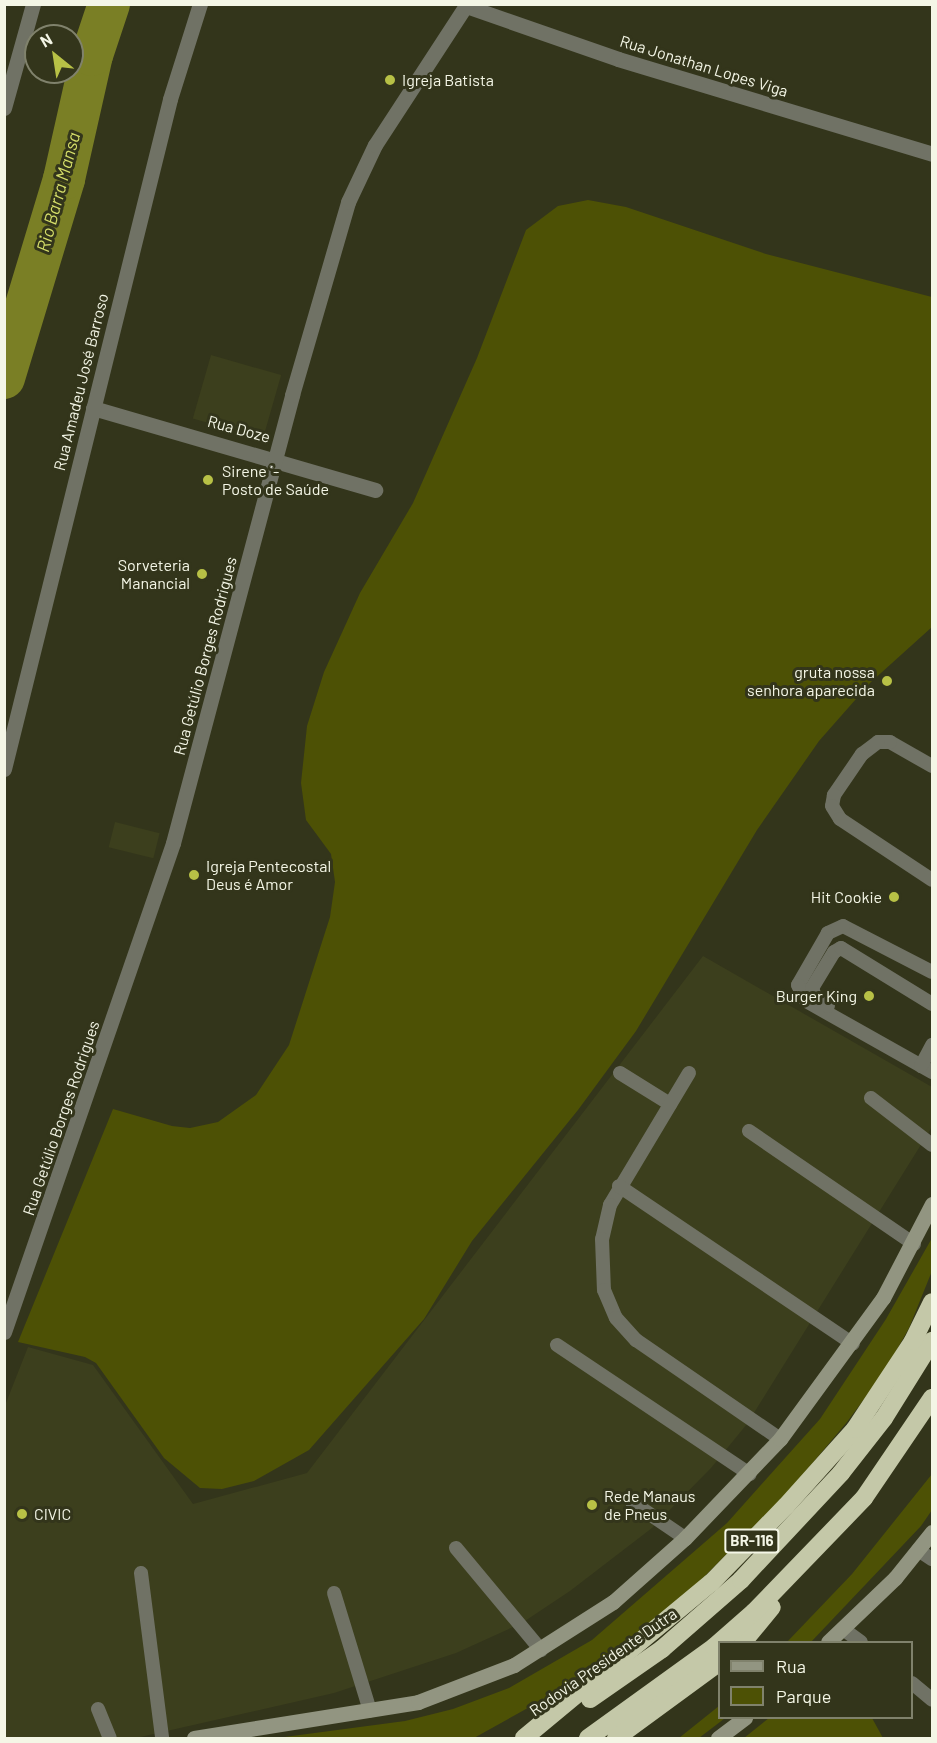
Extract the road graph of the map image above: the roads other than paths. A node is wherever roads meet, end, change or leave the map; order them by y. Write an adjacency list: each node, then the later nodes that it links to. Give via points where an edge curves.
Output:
1 (33, 4): 4 (street)
2 (200, 4): 6 (street, Rua Amadeu José Barroso, via 170,99)
3 (467, 5): 5 (street, Rua Jonathan Lopes Viga, via 618,58); 7 (street, Rua Getúlio Borges Rodrigues, via 375,145 348,202)
4 (4, 108)
5 (933, 154)
6 (93, 408): 7 (street, Rua Doze); 10 (street, Rua Amadeu José Barroso)
7 (276, 458): 8 (street, Rua Doze); 27 (street, Rua Getúlio Borges Rodrigues, via 174,843)
8 (375, 490)
9 (933, 766): 11 (lane, via 890,742 878,742 862,754 834,795 832,806 840,819)
10 (4, 769)
11 (933, 880)
12 (933, 972): 14 (lane, via 850,927 828,933 799,977 800,994)
13 (933, 1004): 14 (lane, via 847,949 838,950 812,992)
14 (874, 1041): 16 (lane)
15 (933, 1045): 16 (lane)
16 (927, 1069)
17 (620, 1073): 20 (lane)
18 (689, 1073): 20 (lane)
19 (870, 1098): 22 (lane)
20 (670, 1104): 23 (lane)
21 (749, 1131): 25 (lane)
22 (933, 1145)
23 (619, 1186): 29 (lane); 32 (lane, via 606,1217 601,1248 604,1290 616,1318 642,1345)
24 (933, 1204): 25 (main road)
25 (914, 1244): 29 (main road)
26 (933, 1302): 59 (highway, BR-116, via 914,1341 855,1429 786,1506 711,1583)
27 (5, 1325)
28 (933, 1341): 59 (highway, Rodovia Presidente Dutra / BR-116, via 884,1418 841,1473 741,1580 662,1649)
29 (853, 1344): 32 (main road)
30 (557, 1345): 33 (lane)
31 (933, 1398): 37 (highway, BR-116, via 864,1498)
32 (780, 1439): 33 (main road)
33 (750, 1474): 36 (main road)
34 (632, 1502): 36 (lane)
35 (933, 1532): 39 (main road)
36 (685, 1538): 49 (main road, via 613,1602)
37 (820, 1545): 44 (highway, BR-116); 45 (highway, BR-116)
38 (456, 1548): 49 (lane)
39 (918, 1550): 40 (lane); 43 (main road)
40 (933, 1559)
41 (141, 1573): 57 (lane)
42 (334, 1593): 54 (lane)
43 (843, 1629): 46 (main road); 47 (lane)
44 (720, 1641)
45 (744, 1641)
46 (829, 1641)
47 (860, 1641)
48 (718, 1643): 60 (highway, BR-116)
49 (541, 1650): 54 (main road, via 461,1688 418,1702)
50 (718, 1663): 61 (highway)
51 (913, 1684): 52 (lane)
52 (933, 1700)
53 (98, 1709): 56 (lane)
54 (370, 1711): 58 (main road)
55 (744, 1719): 62 (main road)
56 (110, 1738)
57 (162, 1738)
58 (195, 1738)
59 (525, 1738)
60 (588, 1738)
61 (616, 1738)
62 (718, 1738)

